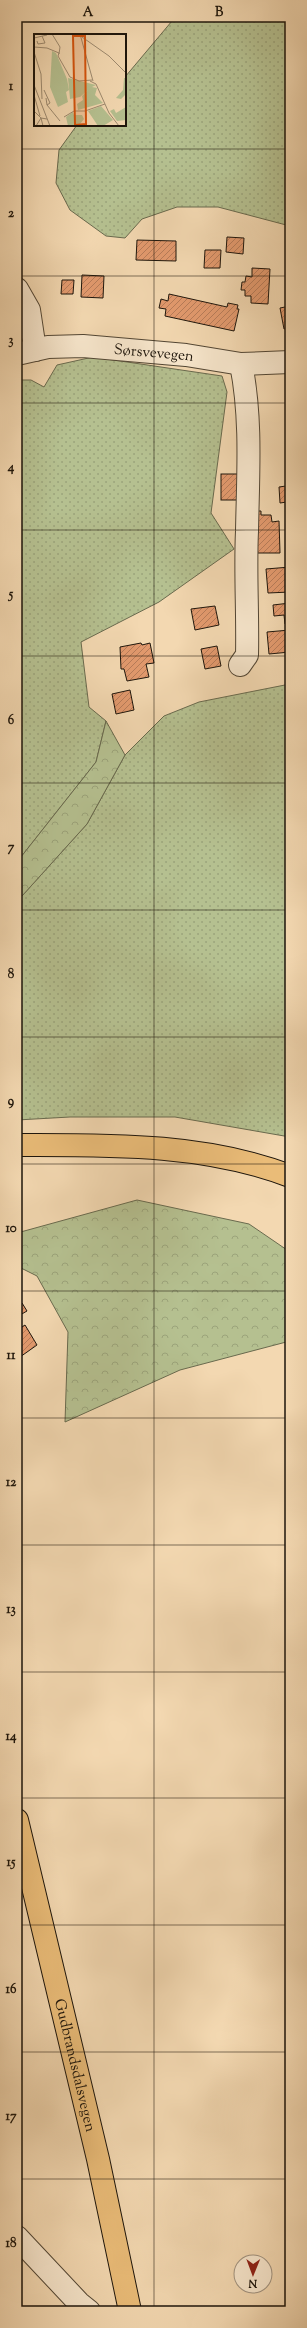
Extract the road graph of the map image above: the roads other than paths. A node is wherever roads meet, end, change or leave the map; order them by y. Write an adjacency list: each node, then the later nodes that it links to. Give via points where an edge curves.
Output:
1 (17, 289): 2 (street, via 29,310)
2 (26, 352): 4 (street, Sørsvevegen, via 48,347 114,347)
3 (290, 362): 4 (street, Sørsvevegen)
4 (241, 364): 5 (street, via 247,402 249,453 246,655)
5 (240, 665)
6 (17, 1145): 7 (main road, via 133,1147 183,1151 250,1163)
7 (290, 1176)
8 (17, 1820): 10 (main road, Gudbrandsdalsvegen, via 98,2159)
9 (17, 2237): 11 (street)
10 (125, 2310)
11 (89, 2311)

